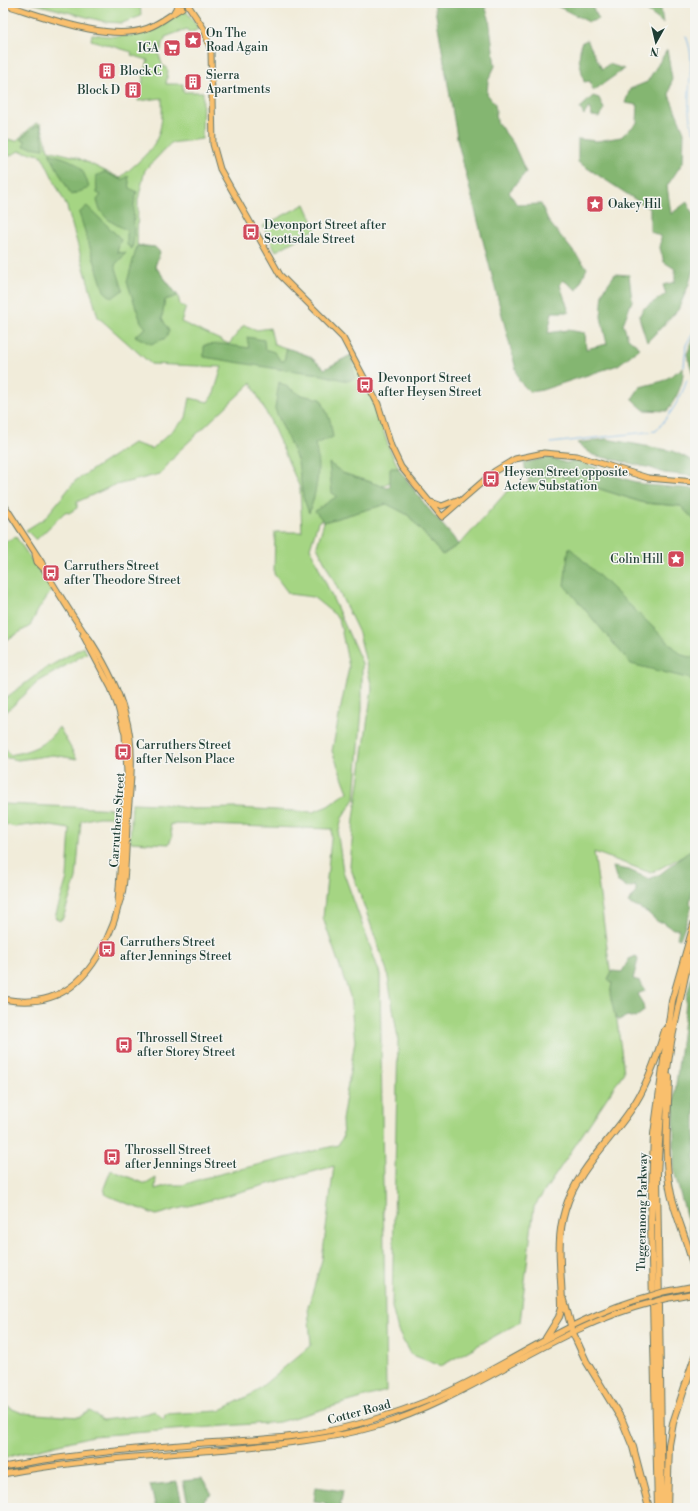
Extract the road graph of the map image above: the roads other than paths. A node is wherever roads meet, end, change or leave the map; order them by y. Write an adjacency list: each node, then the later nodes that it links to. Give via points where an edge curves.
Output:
1 (3, 4): 2 (main road, via 99,31 116,33 148,28 164,20)
2 (183, 5): 4 (main road, via 191,11 204,29 211,51 213,144 220,169 280,275 343,338 378,404 398,461)
3 (695, 482): 5 (main road, via 648,478 577,456 544,453 525,456 507,463)
4 (424, 497): 5 (main road, via 439,506); 5 (main road, via 441,516)
5 (460, 499)
6 (3, 503): 9 (main road, Carruthers Street, via 35,554 37,562 82,630 110,688 125,734 127,773 118,902 113,924 104,945 90,970 61,992 44,999 24,1002)
7 (695, 921): 10 (highway, Tuggeranong Parkway)
8 (695, 936): 11 (highway, Tuggeranong Parkway)
9 (3, 999)
10 (672, 1001): 16 (highway, via 659,1049 643,1089 577,1182 568,1202 559,1237); 24 (highway, Tuggeranong Parkway, via 654,1134 651,1221)
11 (671, 1042): 12 (highway, via 669,1182); 25 (highway, Tuggeranong Parkway, via 661,1111 657,1174)
12 (694, 1266): 13 (highway)
13 (695, 1274)
14 (695, 1286): 17 (main road, Cotter Road, bridge, via 663,1292 608,1309)
15 (695, 1293): 18 (main road, Cotter Road, bridge, via 625,1310)
16 (562, 1294): 17 (highway); 19 (highway, via 561,1312)
17 (571, 1325): 18 (highway); 19 (main road, Cotter Road)
18 (574, 1333): 22 (main road, Cotter Road, via 440,1402 356,1432 309,1441 98,1459); 23 (highway, via 586,1362 622,1420)
19 (546, 1338): 21 (main road, Cotter Road, via 435,1398 355,1425 296,1436 88,1454)
20 (695, 1356): 26 (highway, via 673,1423 669,1445)
21 (3, 1467)
22 (3, 1474)
23 (649, 1508)
24 (658, 1508)
25 (662, 1508)
26 (667, 1508)

